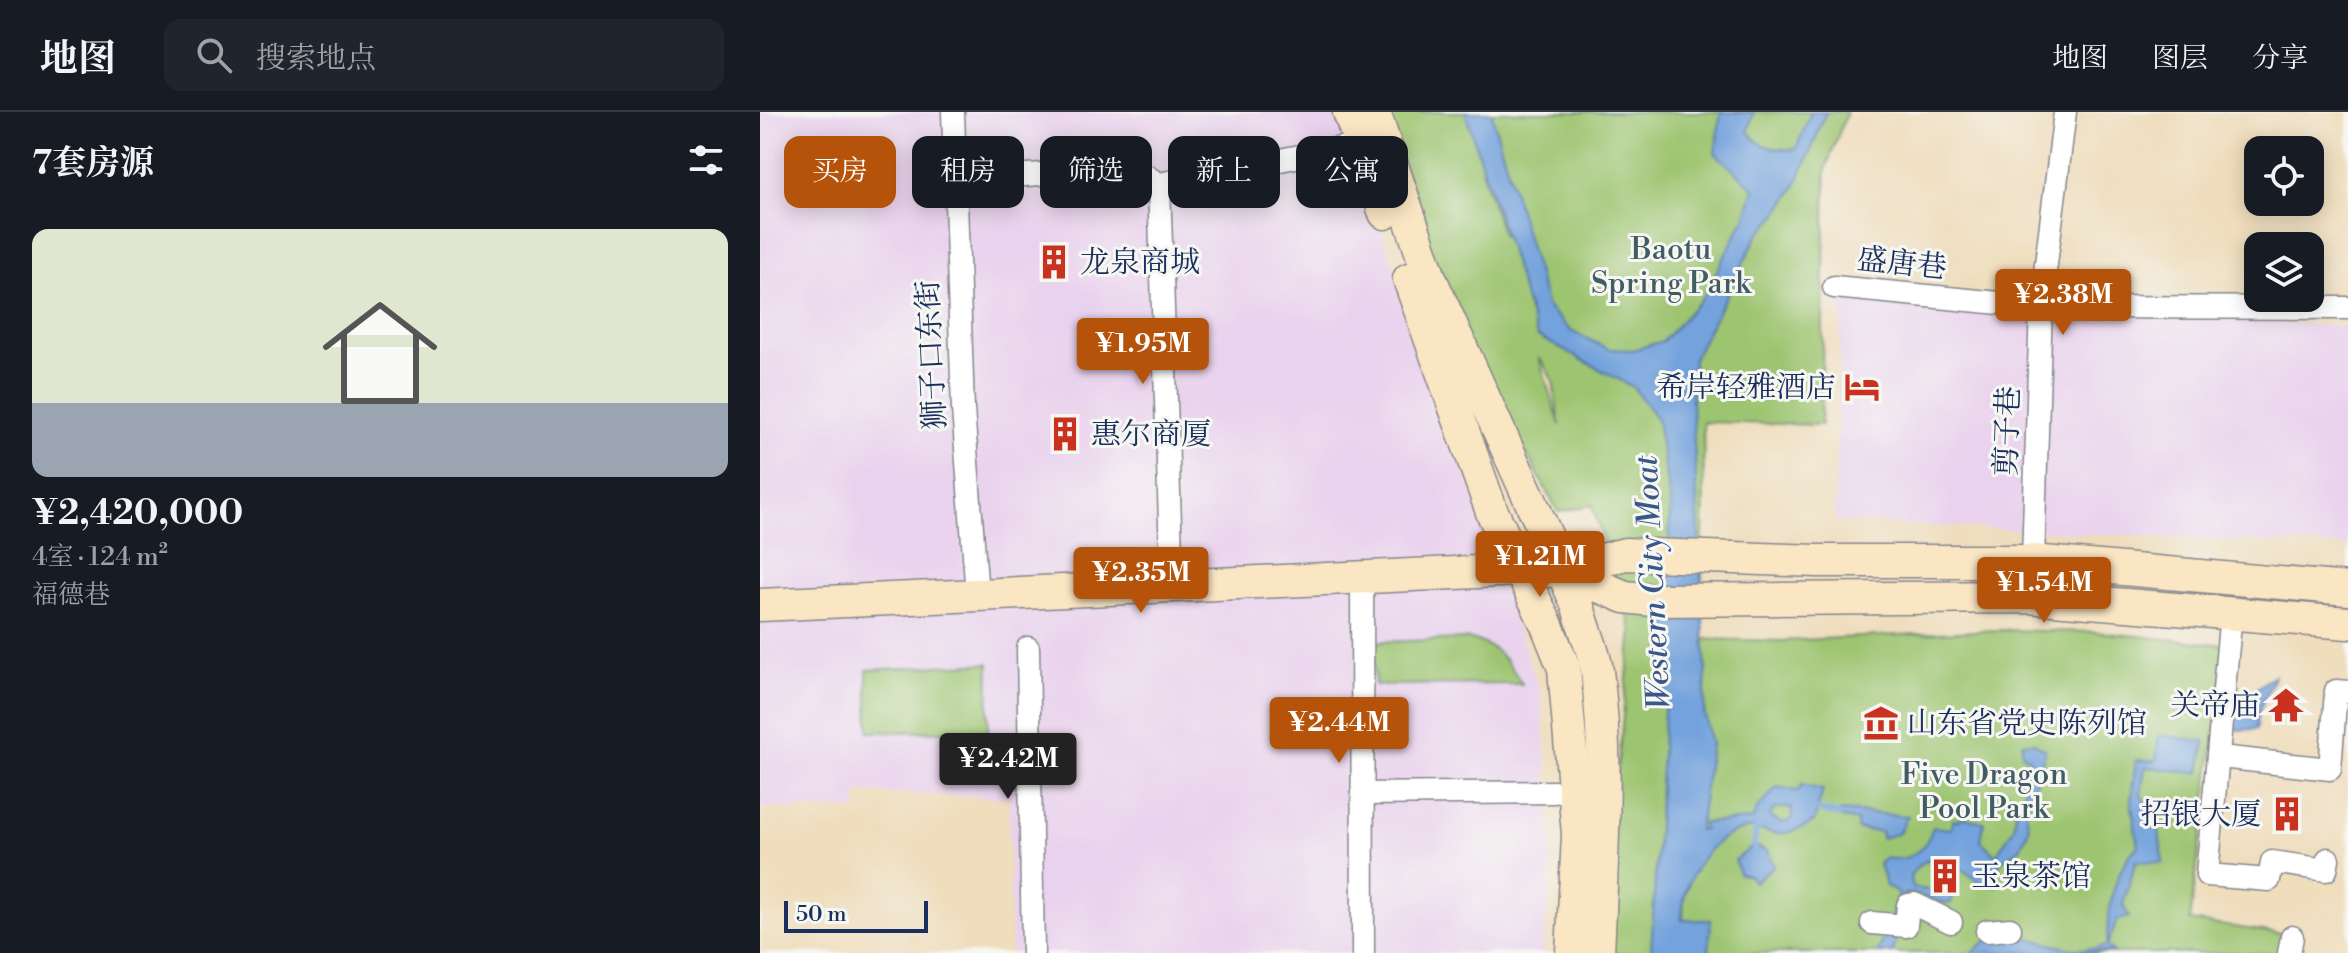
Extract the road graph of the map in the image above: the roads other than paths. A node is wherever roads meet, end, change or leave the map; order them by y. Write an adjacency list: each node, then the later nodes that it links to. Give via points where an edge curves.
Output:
1 (953, 112): 5 (street, 狮子口东街)
2 (1349, 112): 6 (main road)
3 (1374, 112): 17 (main road, via 1430,278)
4 (2065, 112): 13 (street, 剪子巷)
5 (953, 136)
6 (1358, 136)
7 (1296, 157): 9 (street)
8 (1024, 175): 9 (street, via 1135,169)
9 (1159, 184): 19 (street)
10 (954, 208): 21 (street, 狮子口东街)
11 (1384, 208): 16 (main road, via 1492,512)
12 (1834, 287): 13 (street, 盛唐巷)
13 (2041, 307): 14 (street, 盛唐巷); 15 (street, 剪子巷)
14 (2348, 308)
15 (2033, 561): 17 (main road, via 1882,563 1625,554); 20 (main road)
16 (1520, 570): 17 (main road); 18 (main road); 35 (main road, via 1564,668 1578,835)
17 (1562, 571): 23 (main road, via 1625,597 1653,600 2028,597); 36 (main road, via 1597,670 1604,832)
18 (1362, 577): 19 (main road); 29 (street)
19 (1172, 586): 21 (main road)
20 (2348, 589)
21 (977, 595): 22 (main road)
22 (760, 605)
23 (2231, 613): 24 (main road); 27 (street)
24 (2348, 623)
25 (1028, 648): 33 (street)
26 (2348, 692): 27 (street, via 2336,691 2330,769)
27 (2220, 757): 30 (street, via 2207,875 2269,880 2272,862 2326,870)
28 (1554, 792): 29 (street)
29 (1362, 794): 34 (street)
30 (2328, 859)
31 (1951, 922): 32 (street, via 1914,904)
32 (1886, 924)
33 (1033, 953)
34 (1363, 953)
35 (1572, 953)
36 (1598, 953)

